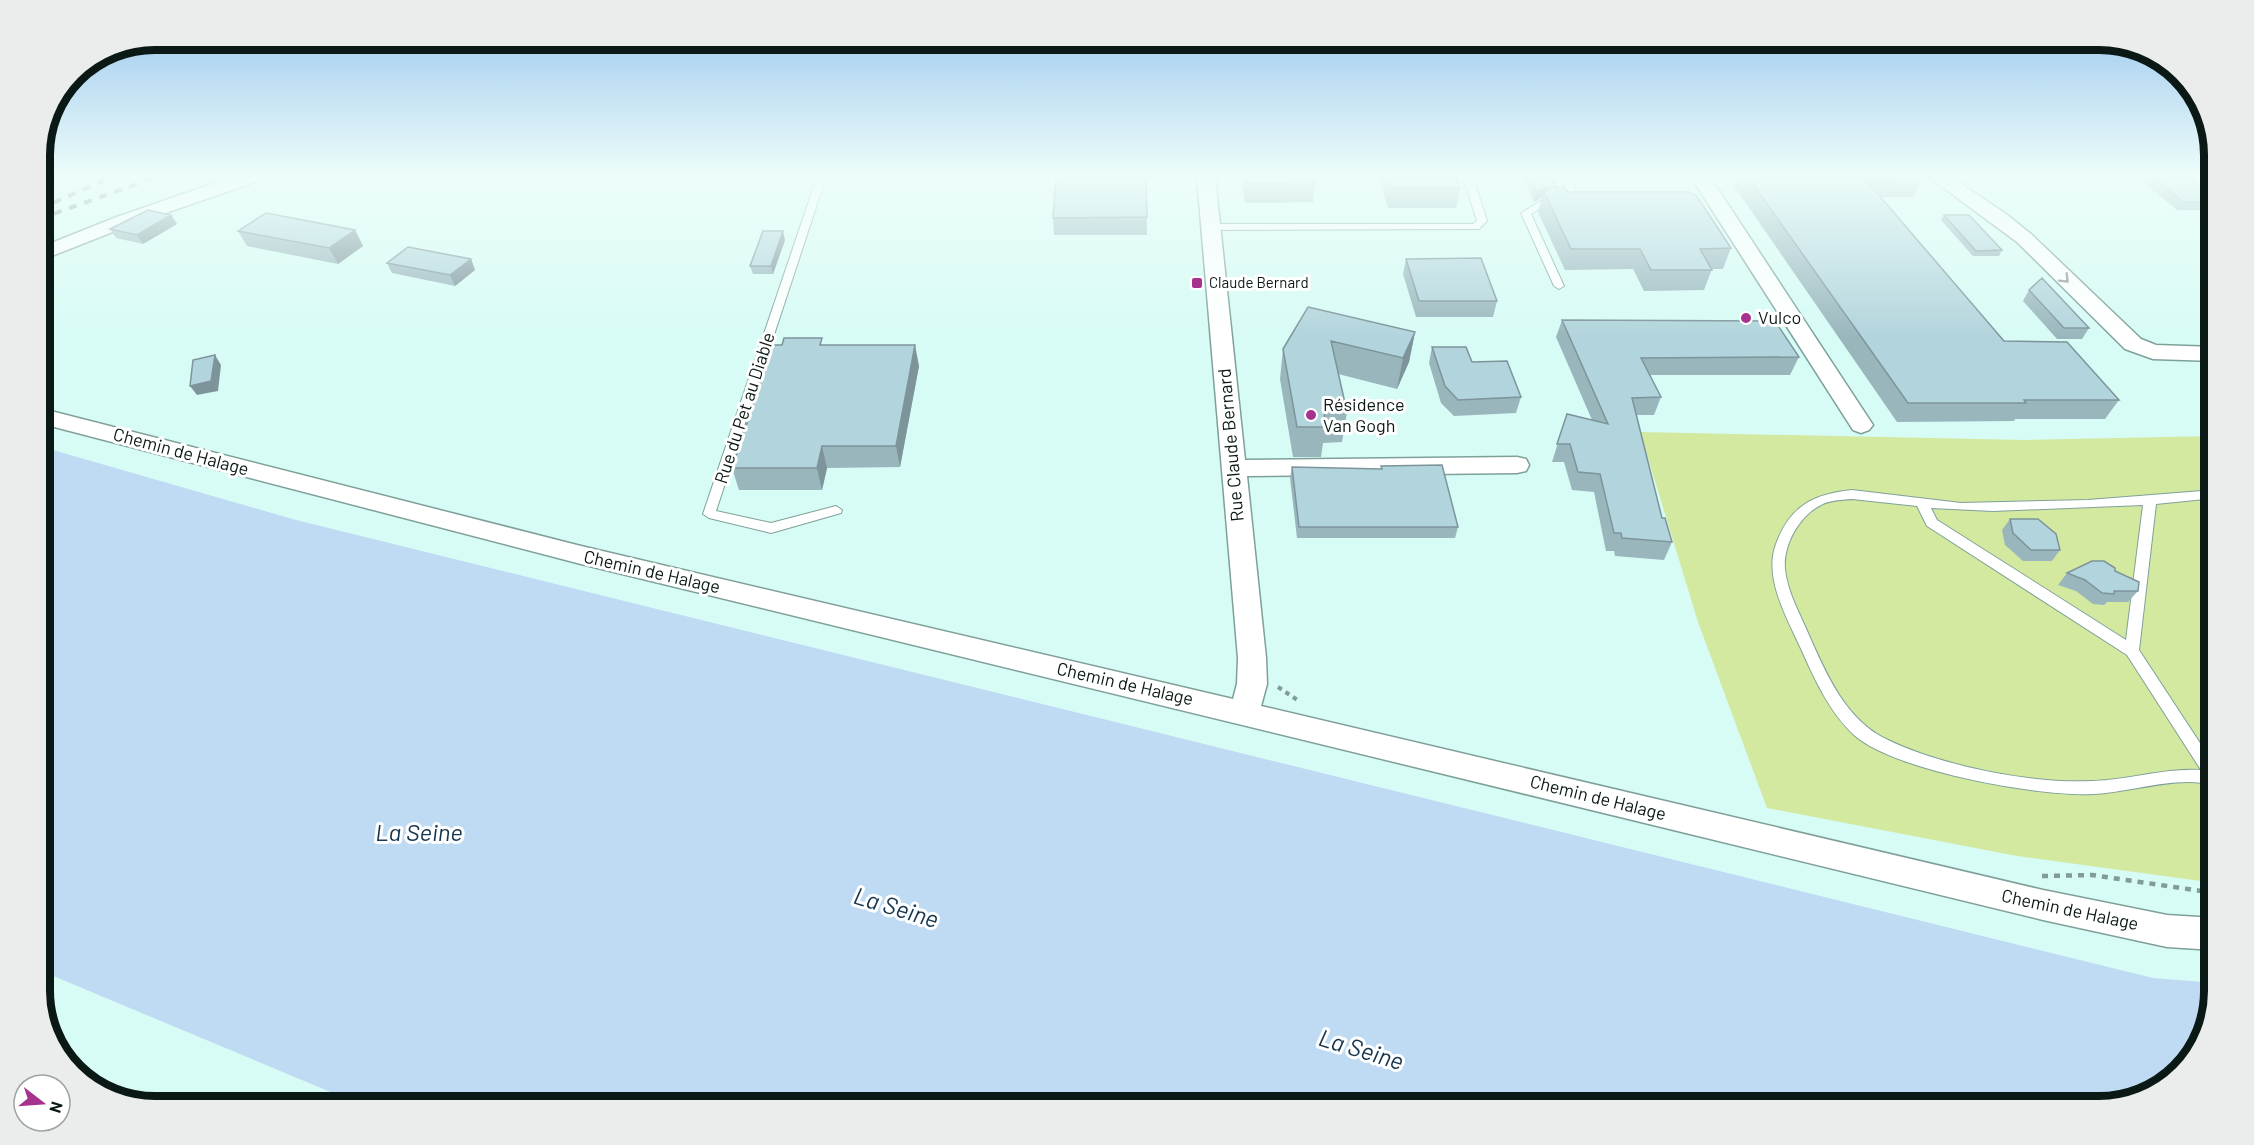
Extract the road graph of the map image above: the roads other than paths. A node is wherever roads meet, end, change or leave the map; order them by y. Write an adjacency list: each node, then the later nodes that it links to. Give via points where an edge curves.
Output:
1 (100, 230): 7 (street)
2 (804, 230): 17 (lane, Rue du Pet au Diable, via 710,514 771,528)
3 (1210, 230): 13 (street, Rue Claude Bernard)
4 (1534, 230): 8 (lane)
5 (1733, 230): 11 (street, via 1793,329)
6 (2015, 230): 9 (street, one-way to 9, via 2133,344 2153,352)
7 (50, 251)
8 (1559, 286)
9 (2204, 354)
10 (50, 418): 19 (street, Chemin de Halage, via 569,552)
11 (1861, 425)
12 (1517, 465): 13 (street)
13 (1233, 468): 19 (street, Rue Claude Bernard, via 1252,658 1252,684)
14 (2204, 495): 15 (lane)
15 (2150, 501): 16 (lane, via 1959,507); 18 (lane)
16 (1922, 503): 18 (lane, via 1932,524); 21 (lane, via 1842,494 1815,502 1792,525 1779,550 1778,574 1801,635 1841,711 1860,733 1901,754 2019,781 2077,788 2176,777)
17 (836, 510)
18 (2132, 651): 20 (lane)
19 (1244, 712): 22 (street, Chemin de Halage, via 2043,905 2167,931)
20 (2204, 762)
21 (2204, 778)
22 (2204, 933)

